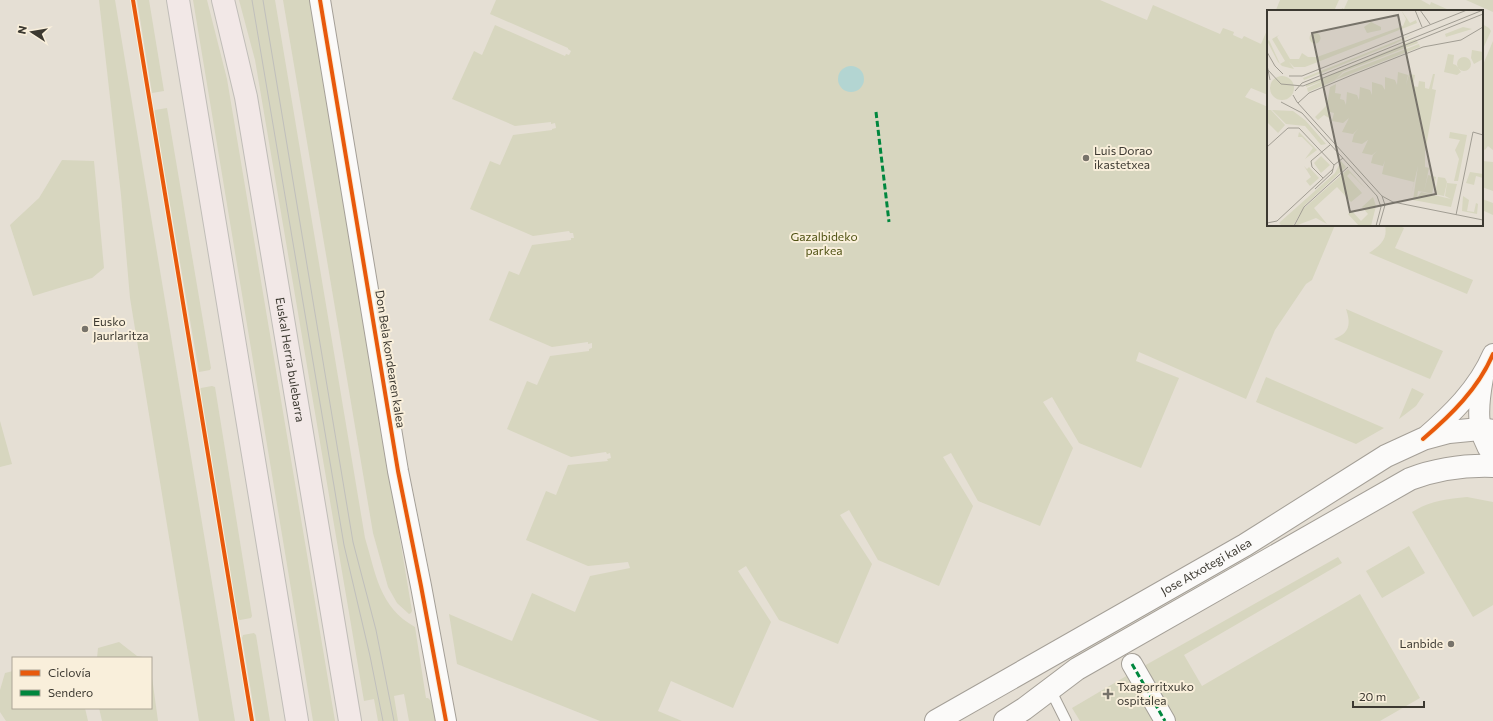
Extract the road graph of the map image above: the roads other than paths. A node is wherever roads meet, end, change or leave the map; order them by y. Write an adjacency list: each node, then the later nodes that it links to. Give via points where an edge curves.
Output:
1 (178, 0): 12 (main road)
2 (223, 0): 13 (main road, Euskal Herria bulebarra, via 246,97)
3 (320, 0): 14 (street, Don Bela kondearen kalea, via 398,471)
4 (1493, 354): 5 (street)
5 (1484, 374): 6 (street, via 1478,403); 7 (street, via 1463,401)
6 (1487, 430): 7 (main road, Jose Atxotegi kalea, via 1449,432); 8 (street, via 1487,448)
7 (1423, 439): 15 (main road, Jose Atxotegi kalea, via 1377,462 1245,545)
8 (1493, 456)
9 (1493, 466): 11 (main road, Jose Atxotegi kalea, via 1454,467 1428,472 1410,479 1077,669)
10 (1132, 664): 18 (street)
11 (1050, 689): 16 (main road, Jose Atxotegi kalea); 17 (lane)
12 (297, 721)
13 (350, 721)
14 (446, 721)
15 (936, 721)
16 (1005, 721)
17 (1066, 721)
18 (1165, 721)

